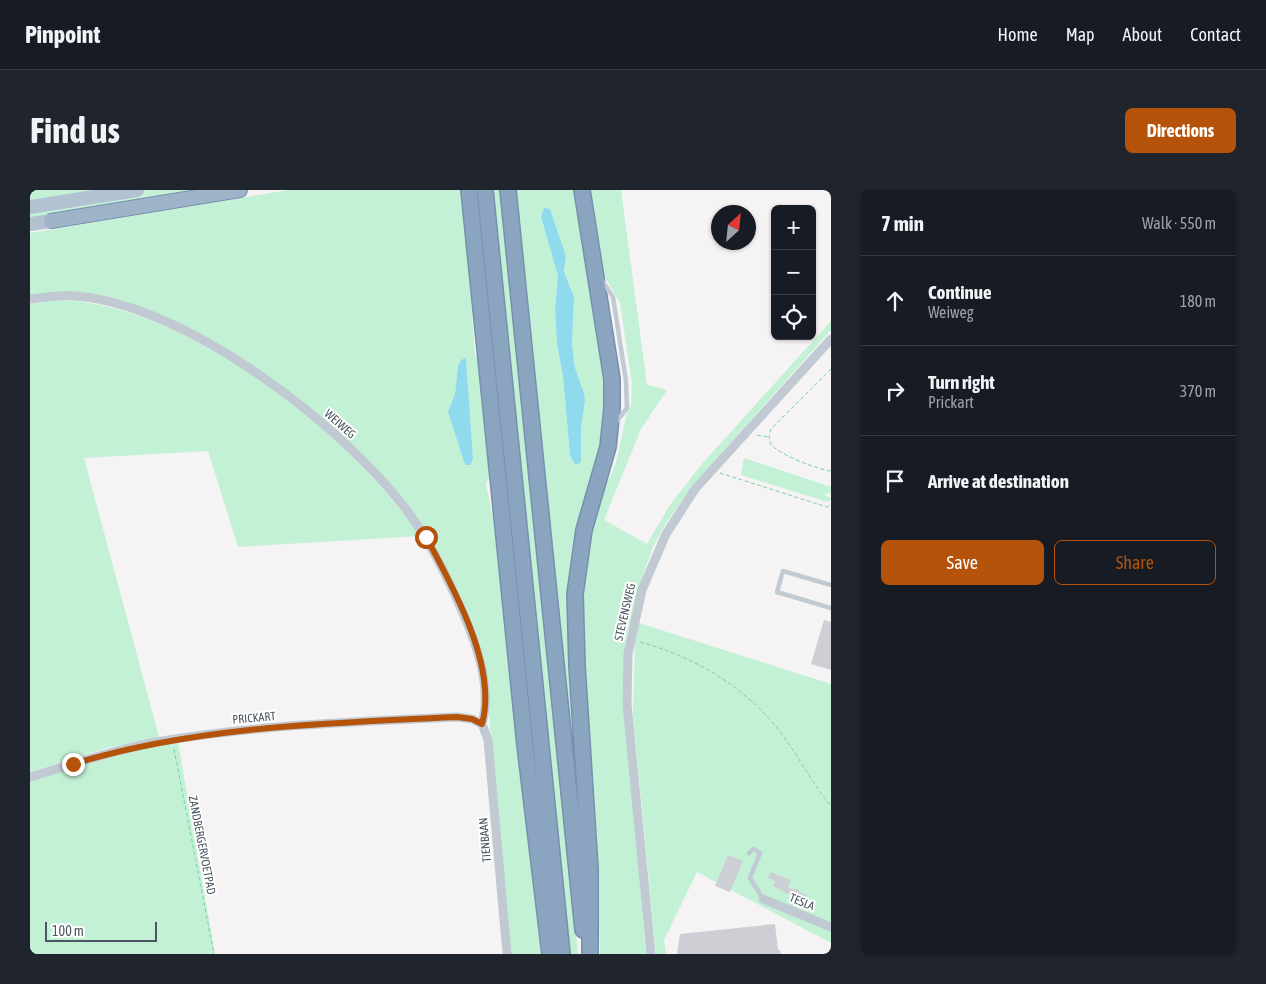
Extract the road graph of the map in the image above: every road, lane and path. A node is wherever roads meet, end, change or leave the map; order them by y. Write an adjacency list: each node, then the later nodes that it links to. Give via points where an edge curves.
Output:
1 (137, 190): 7 (main road)
2 (240, 190): 8 (highway)
3 (469, 190): 30 (highway)
4 (484, 190): 31 (highway)
5 (508, 190): 32 (highway)
6 (583, 192): 33 (highway, via 612,379 611,429 584,530 575,594 590,869)
7 (30, 207)
8 (51, 220): 9 (main road)
9 (30, 224)
10 (30, 299): 21 (street, WEIWEG, via 74,295 94,298 162,319 241,362 349,448 406,510 444,570 467,621 480,662 485,701)
11 (831, 339): 13 (street, STEVENSWEG)
12 (831, 369): 14 (path, via 771,428)
13 (746, 433): 14 (path); 15 (street, STEVENSWEG)
14 (768, 437): 16 (path, via 772,445 792,458)
15 (711, 470): 17 (path, via 828,507); 20 (street, STEVENSWEG, via 678,512 653,559 639,600)
16 (831, 471)
17 (831, 505)
18 (831, 585): 19 (lane, via 783,571 777,592)
19 (831, 608)
20 (631, 640): 24 (path, via 694,662 748,699 782,735); 34 (street, STEVENSWEG, via 627,704)
21 (482, 724): 22 (street, PRICKART, via 472,719 448,718); 29 (street, TIENBAAN, via 488,740)
22 (173, 740): 23 (street, PRICKART, via 100,755); 28 (path, ZANDBERGERVOETPAD)
23 (30, 777)
24 (831, 806)
25 (750, 853): 26 (lane, via 754,849 760,853 750,878)
26 (763, 899): 27 (street, TESLA)
27 (831, 927)
28 (214, 954)
29 (507, 954)
30 (550, 954)
31 (562, 954)
32 (586, 954)
33 (590, 954)
34 (651, 954)

